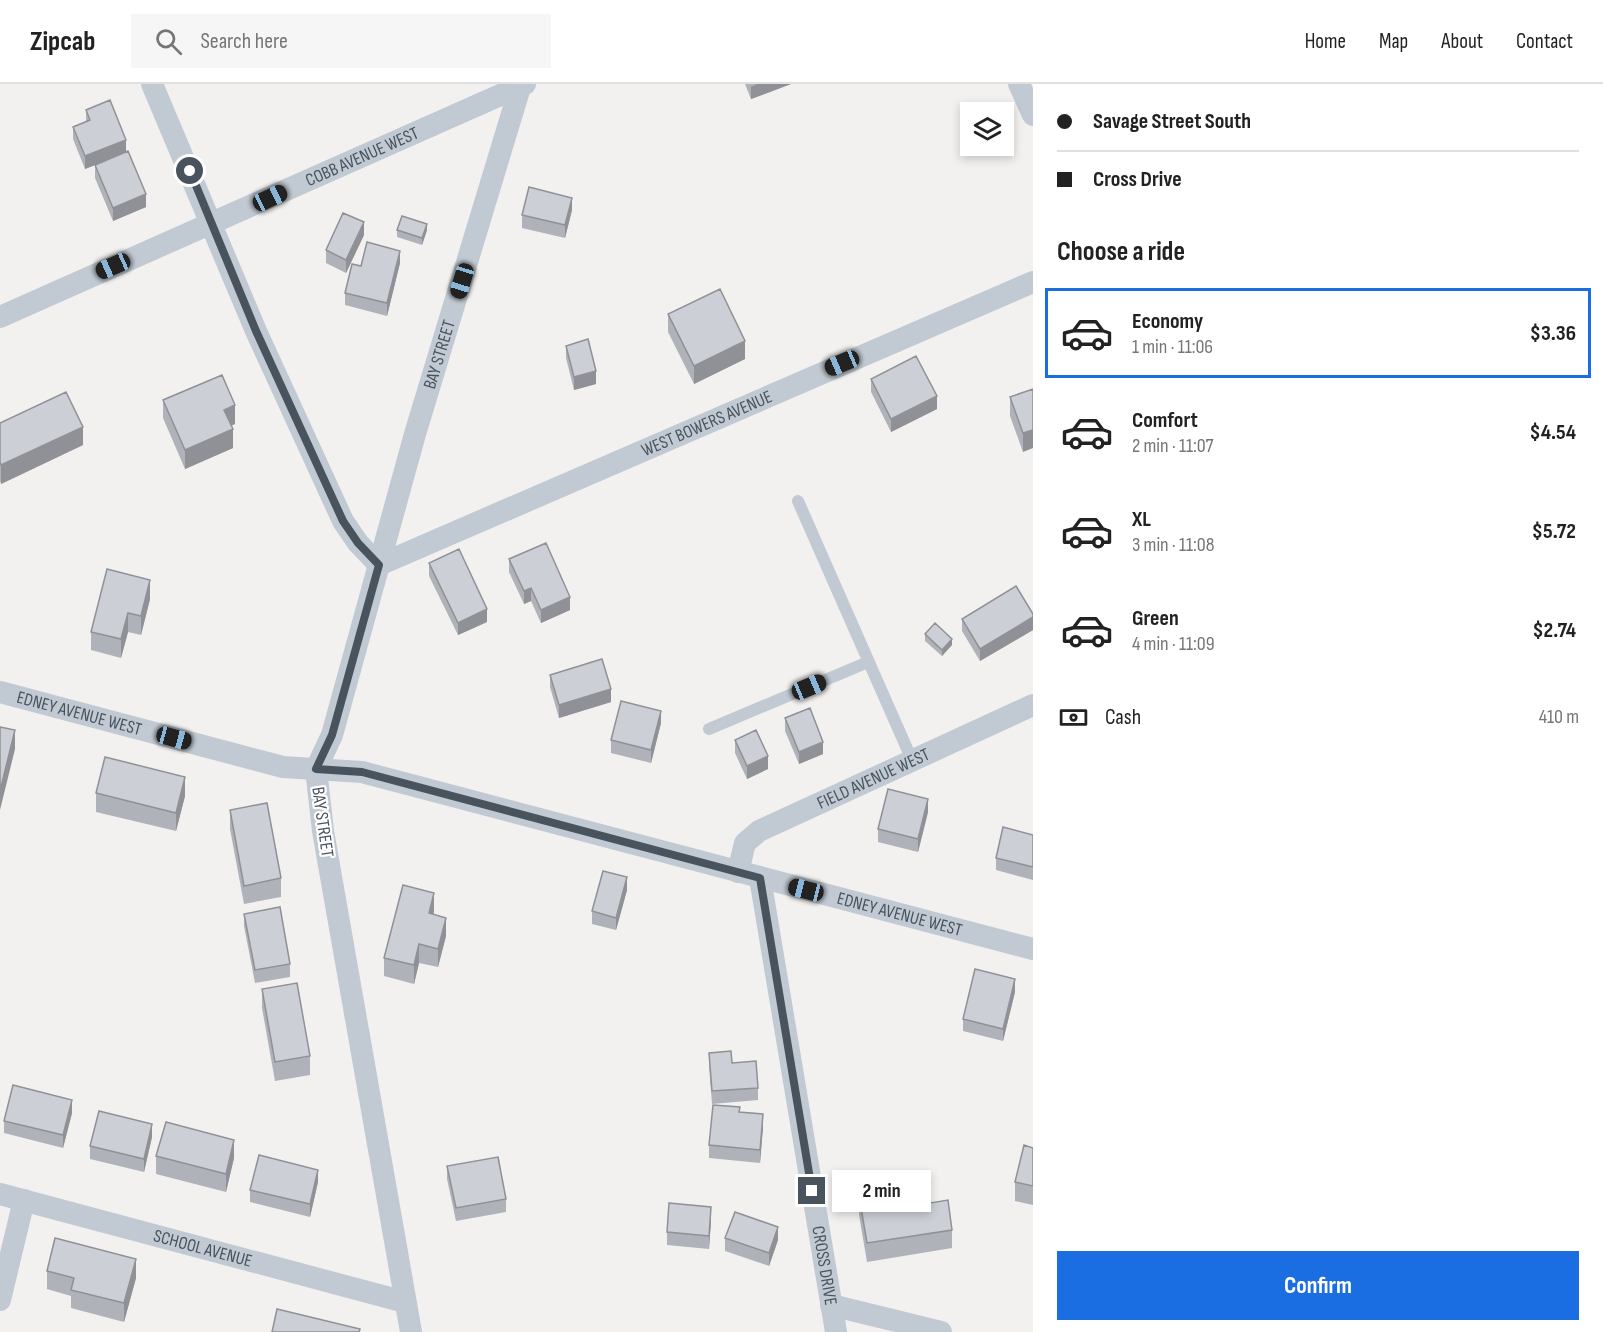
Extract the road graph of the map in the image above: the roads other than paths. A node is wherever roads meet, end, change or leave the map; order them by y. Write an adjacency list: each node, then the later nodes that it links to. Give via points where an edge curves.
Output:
1 (152, 84): 5 (street)
2 (1019, 84): 4 (street)
3 (522, 85): 5 (street, COBB AVENUE WEST); 9 (street, BAY STREET)
4 (1033, 115)
5 (212, 225): 7 (street, COBB AVENUE WEST); 9 (street, via 343,521)
6 (1033, 282): 9 (street, WEST BOWERS AVENUE)
7 (0, 317)
8 (798, 501): 10 (lane)
9 (379, 565): 15 (street, BAY STREET, via 332,735)
10 (868, 662): 13 (lane); 14 (lane)
11 (0, 692): 15 (street, EDNEY AVENUE WEST, via 283,766)
12 (1033, 705): 14 (street, FIELD AVENUE WEST)
13 (709, 729)
14 (912, 760): 16 (street, FIELD AVENUE WEST, via 759,831 745,843)
15 (316, 769): 16 (street, EDNEY AVENUE WEST, via 362,772); 22 (street, BAY STREET, via 323,831)
16 (738, 872): 17 (street, EDNEY AVENUE WEST)
17 (760, 878): 18 (street, EDNEY AVENUE WEST); 23 (street, CROSS DRIVE)
18 (1033, 949)
19 (0, 1194): 20 (street, SCHOOL AVENUE)
20 (24, 1200): 21 (street); 22 (street, SCHOOL AVENUE)
21 (0, 1300)
22 (405, 1302): 24 (street, BAY STREET)
23 (831, 1305): 25 (street, CROSS DRIVE); 26 (street)
24 (411, 1332)
25 (836, 1332)
26 (941, 1332)

